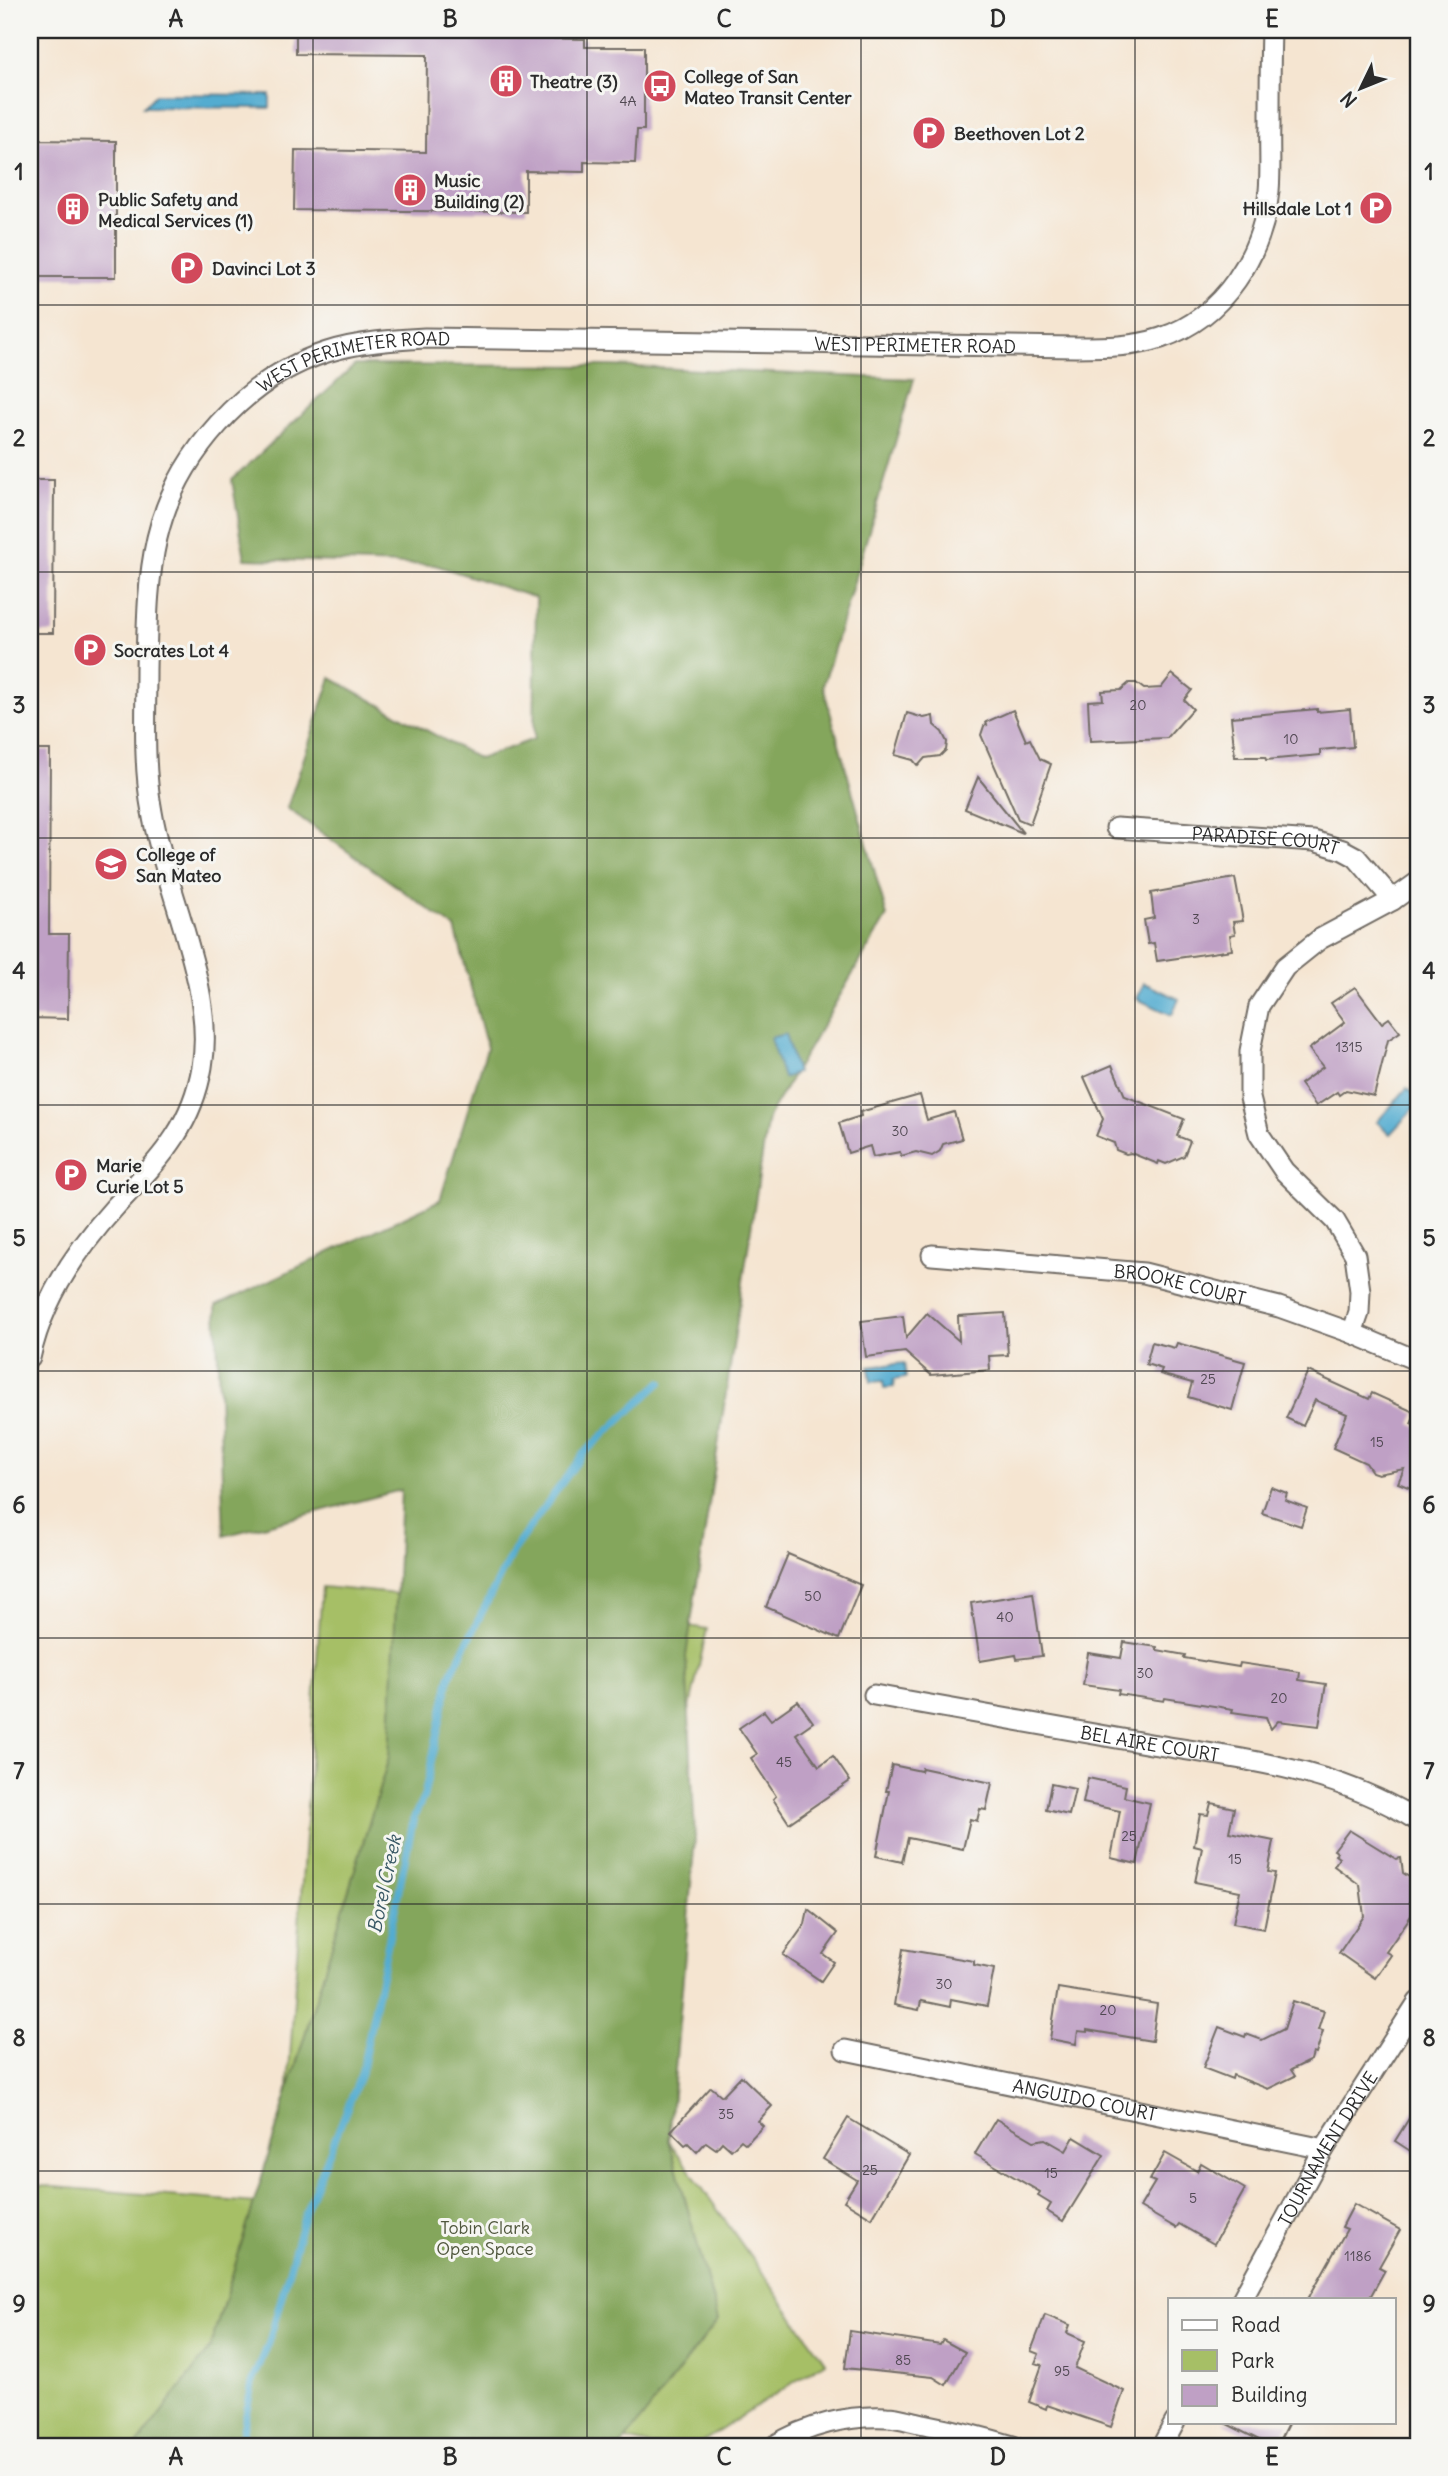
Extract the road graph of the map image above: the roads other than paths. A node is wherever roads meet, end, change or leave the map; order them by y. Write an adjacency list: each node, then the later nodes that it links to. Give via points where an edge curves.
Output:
1 (1271, 30): 7 (street, WEST PERIMETER ROAD, via 1269,190 1258,241 1248,263 1220,300 1194,321 1161,338 1133,345 1076,347 386,341 324,353 294,366 241,401 218,424 169,503 158,535 147,605 148,782 159,844 199,988 204,1015 202,1066 184,1125 72,1261 38,1325)
2 (1116, 828): 4 (street, PARADISE COURT, via 1314,841 1356,857)
3 (1418, 882): 4 (street)
4 (1393, 900): 6 (street, via 1320,939 1285,967 1259,1006 1250,1051 1250,1098 1259,1134 1284,1171 1335,1221 1355,1255 1360,1291)
5 (932, 1255): 6 (street, BROOKE COURT, via 1144,1273 1279,1307)
6 (1352, 1333): 8 (street, BROOKE COURT)
7 (30, 1358)
8 (1418, 1361)
9 (874, 1695): 10 (street, BEL AIRE COURT, via 1266,1764 1335,1780 1390,1803)
10 (1418, 1821)
11 (1418, 2002): 13 (street, TOURNAMENT DRIVE)
12 (845, 2050): 13 (street, ANGUIDO COURT)
13 (1324, 2149): 14 (street, TOURNAMENT DRIVE)
14 (1243, 2298)
15 (1174, 2424): 18 (street)
16 (774, 2446): 17 (street, via 827,2423 888,2417)
17 (1013, 2446)
18 (1162, 2446)

